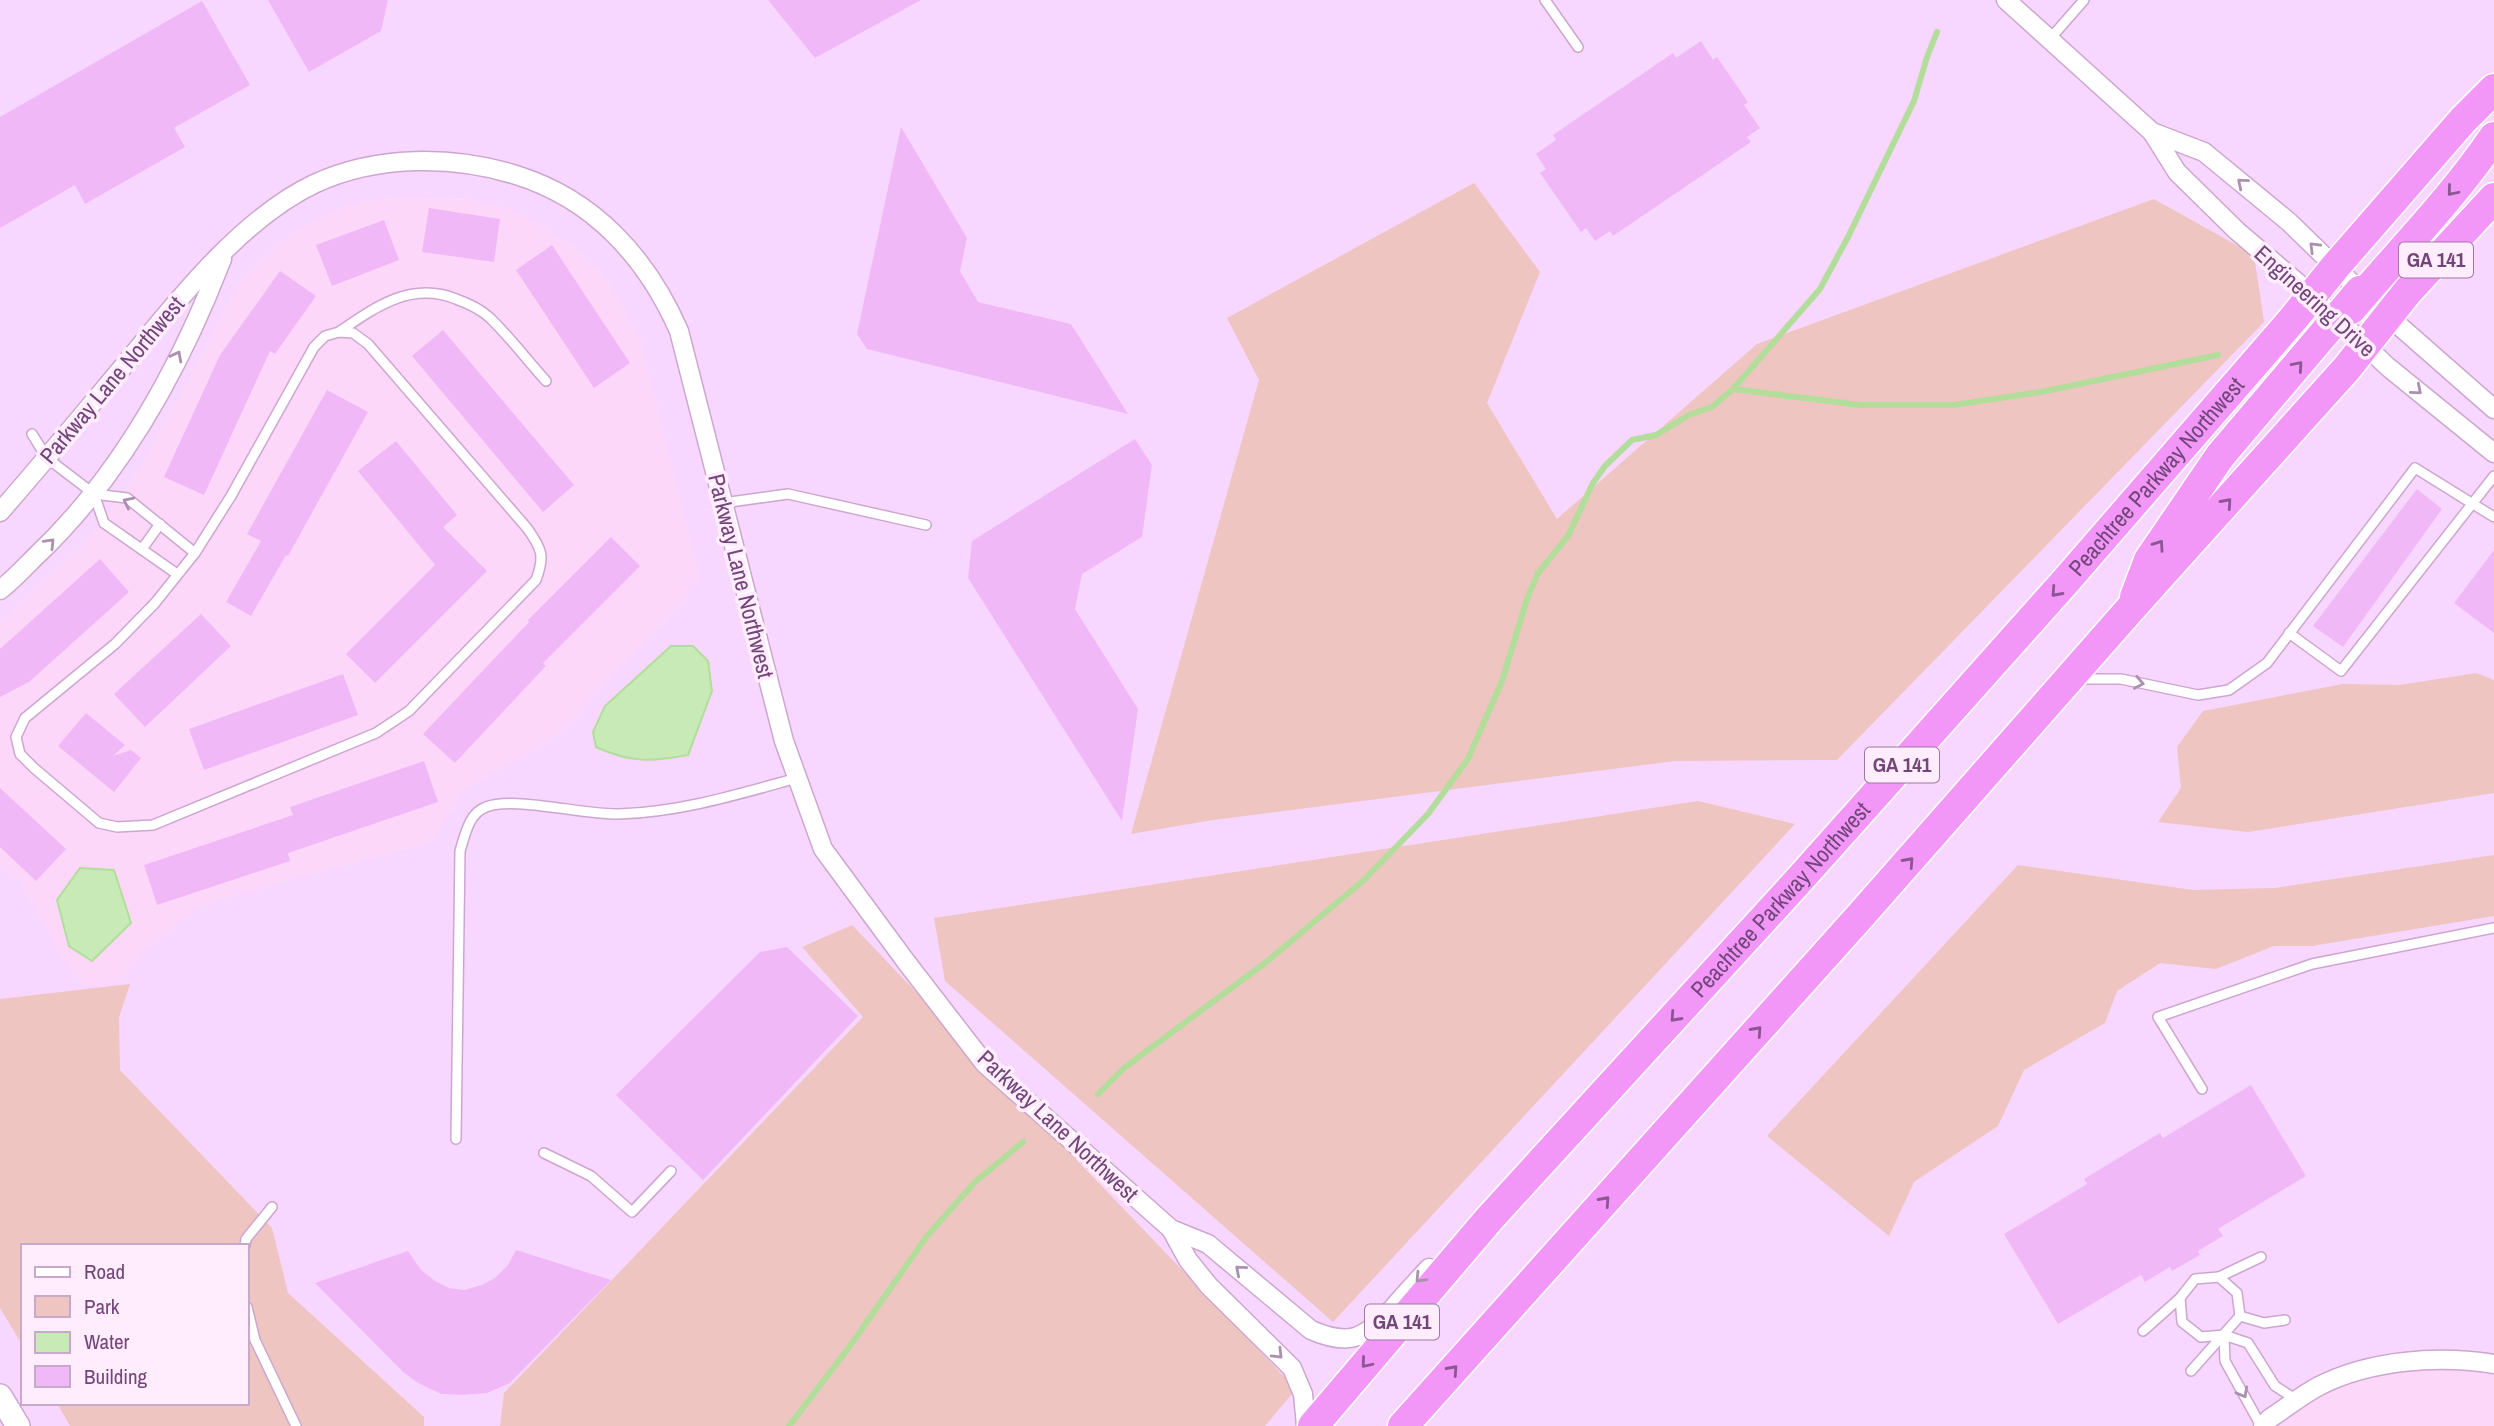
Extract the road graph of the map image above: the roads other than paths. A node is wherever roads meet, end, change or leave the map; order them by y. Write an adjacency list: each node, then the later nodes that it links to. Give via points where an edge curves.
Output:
1 (1545, 0): 5 (lane)
2 (2006, 0): 4 (street, Engineering Drive)
3 (2084, 0): 4 (lane)
4 (2049, 40): 7 (street, Engineering Drive)
5 (1578, 47)
6 (2494, 89): 11 (highway, Peachtree Parkway Northwest / GA 141)
7 (2152, 132): 11 (street, Engineering Drive, one-way to 7, via 2289,222 2204,152); 13 (street, Engineering Drive, via 2177,172 2237,232)
8 (2494, 137): 12 (highway, one-way to 12, via 2387,270)
9 (2494, 198): 14 (highway, GA 141)
10 (225, 249): 22 (street, Parkway Lane Northwest); 24 (street, Parkway Lane Northwest, one-way to 10, via 134,439 203,308); 26 (street, Parkway Lane Northwest, via 314,184 374,166 416,161 468,163 558,192 617,235 666,302 679,331)
11 (2334, 267): 12 (street, Engineering Drive); 13 (highway, Peachtree Parkway Northwest / GA 141)
12 (2362, 293): 14 (street, Engineering Drive); 15 (highway)
13 (2312, 295): 15 (street, Engineering Drive); 45 (highway, Peachtree Parkway Northwest / GA 141, one-way to 45, via 1882,788)
14 (2388, 315): 17 (highway, GA 141); 19 (street, Engineering Drive)
15 (2339, 321): 17 (street, Engineering Drive); 35 (highway, one-way to 15, via 2149,560 2221,456)
16 (338, 332): 18 (lane, via 376,307 439,292 487,315); 32 (lane, via 314,347); 33 (lane, via 353,333 368,344 527,528 539,545 542,562 536,580 409,710 376,733 153,825 99,823 20,754 16,737 25,718 115,644)
17 (2365, 345): 21 (street, Engineering Drive, one-way to 21); 35 (highway, GA 141, one-way to 17)
18 (546, 381)
19 (2493, 406)
20 (32, 434): 22 (lane)
21 (2494, 453)
22 (47, 458): 24 (lane); 27 (street, Parkway Lane Northwest)
23 (2494, 476): 25 (lane)
24 (93, 494): 29 (lane, one-way to 24, via 127,498); 31 (lane, via 104,523); 34 (street, Parkway Lane Northwest, one-way to 24)
25 (2473, 502): 28 (lane); 36 (lane, via 2415,468); 36 (lane, via 2341,671)
26 (723, 503): 30 (lane, via 788,494); 38 (street, Parkway Lane Northwest)
27 (0, 512)
28 (2494, 517)
29 (160, 524): 31 (lane); 32 (lane)
30 (926, 526)
31 (142, 549): 33 (lane)
32 (195, 553): 33 (lane)
33 (177, 574)
34 (0, 590)
35 (2132, 607): 37 (highway, GA 141)
36 (2290, 633): 37 (lane, one-way to 36, via 2121,680 2197,695 2229,690 2267,663)
37 (2071, 679): 64 (highway, GA 141, one-way to 37)
38 (797, 778): 41 (lane, via 671,810 595,814 502,804 484,807 471,819 460,851); 46 (street, Parkway Lane Northwest, via 823,849 985,1064)
39 (2494, 928): 40 (lane, via 2312,964 2158,1017)
40 (2202, 1089)
41 (456, 1139)
42 (544, 1153): 43 (lane, via 591,1176 632,1212)
43 (671, 1171)
44 (272, 1207): 47 (lane)
45 (1490, 1218): 46 (street, Parkway Lane Northwest, one-way to 46, via 1458,1240 1372,1330 1339,1338 1311,1330 1208,1244); 63 (highway, Peachtree Parkway Northwest / GA 141, one-way to 63)
46 (1171, 1229): 62 (street, Parkway Lane Northwest, one-way to 62, via 1209,1286 1292,1368 1303,1394)
47 (245, 1244)
48 (2261, 1257): 49 (lane)
49 (2219, 1277): 50 (lane, via 2195,1279); 52 (lane, via 2237,1293)
50 (2180, 1298): 54 (lane); 55 (lane, via 2182,1322 2201,1337)
51 (248, 1311): 61 (lane, via 255,1340)
52 (2240, 1316): 53 (lane, via 2264,1323); 55 (lane)
53 (2285, 1320)
54 (2143, 1331)
55 (2224, 1335): 57 (lane); 59 (lane, via 2248,1343 2275,1386); 65 (lane, one-way to 65, via 2225,1361)
56 (2494, 1364): 59 (street, via 2468,1359 2384,1363 2319,1385)
57 (2191, 1371)
58 (0, 1396): 60 (street)
59 (2297, 1400): 65 (street)
60 (18, 1426)
61 (296, 1426)
62 (1306, 1426)
63 (1313, 1426)
64 (1403, 1426)
65 (2262, 1426)

